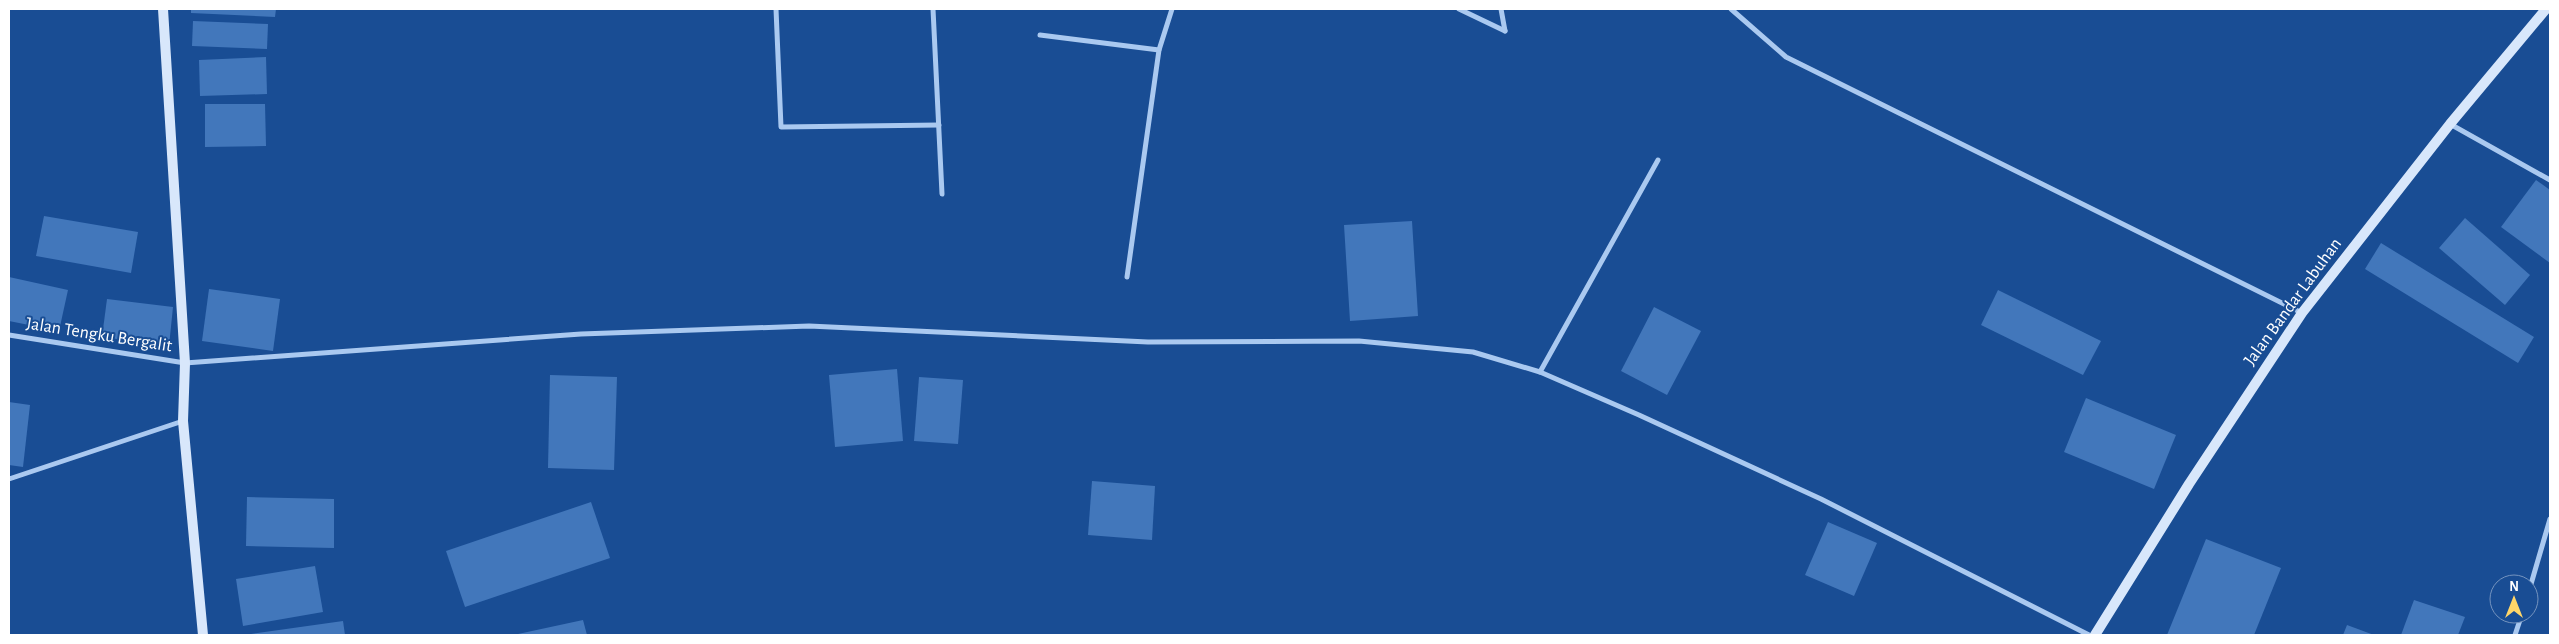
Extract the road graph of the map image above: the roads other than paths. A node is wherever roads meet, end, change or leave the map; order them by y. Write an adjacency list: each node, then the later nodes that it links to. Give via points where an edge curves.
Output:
1 (163, 9): 19 (main road)
2 (776, 9): 12 (street, via 781,127)
3 (933, 9): 12 (street)
4 (1172, 9): 10 (street)
5 (1459, 9): 6 (street, via 1505,31)
6 (1501, 9)
7 (1731, 9): 17 (street, via 1786,57)
8 (2546, 9): 11 (main road, Jalan Bandar Labuhan)
9 (1040, 35): 10 (street)
10 (1159, 50): 16 (street)
11 (2450, 124): 14 (street); 17 (main road, Jalan Bandar Labuhan)
12 (939, 125): 15 (street)
13 (1658, 160): 20 (street)
14 (2550, 180)
15 (942, 194)
16 (1127, 277)
17 (2302, 313): 28 (main road, Jalan Bandar Labuhan, via 2189,484)
18 (9, 335): 19 (street, Jalan Tengku Bergalit)
19 (185, 363): 20 (street, Jalan Tengku Bergalit, via 581,334 809,326 1148,342 1360,342 1472,352); 21 (main road)
20 (1540, 372): 27 (street, Jalan Tengku Bergalit, via 1821,499)
21 (183, 421): 22 (street); 26 (main road)
22 (9, 479)
23 (2550, 519): 24 (street)
24 (2549, 529): 25 (street)
25 (2534, 574)
26 (203, 635)
27 (2089, 635)
28 (2095, 635)

